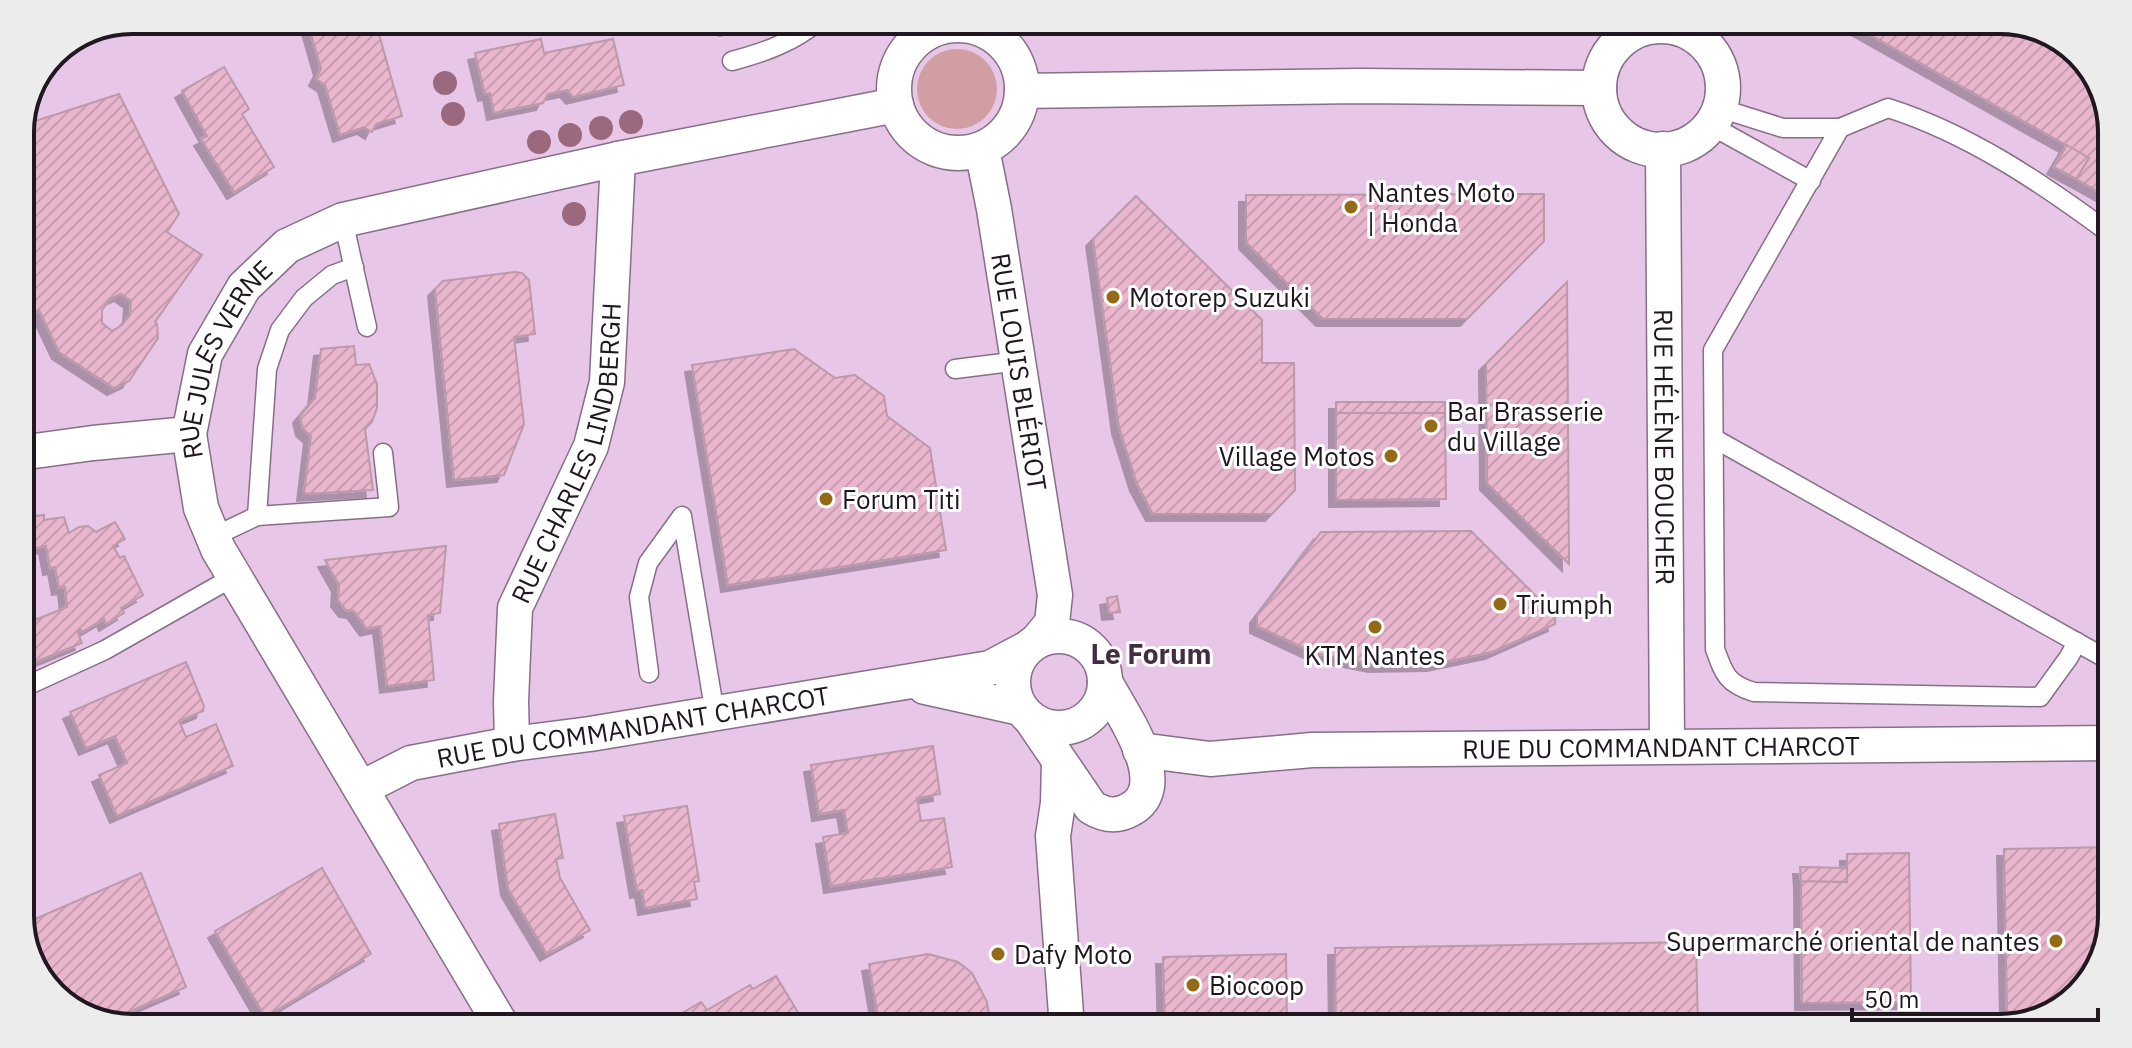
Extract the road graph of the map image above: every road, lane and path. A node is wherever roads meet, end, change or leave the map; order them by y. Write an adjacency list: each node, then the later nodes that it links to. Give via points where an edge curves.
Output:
1 (800, 34): 6 (lane, via 766,52)
2 (925, 34): 9 (street, via 900,61)
3 (994, 34): 8 (street, via 1013,57)
4 (1634, 34): 7 (street, via 1615,46 1603,66)
5 (1691, 34): 10 (street, via 1708,47 1722,79)
6 (732, 61)
7 (1599, 88): 8 (street); 13 (street, via 1614,129 1632,143)
8 (1022, 91): 12 (street, via 1011,126)
9 (896, 105): 12 (street, via 905,126 931,148 948,153); 14 (street, RUE JULES VERNE)
10 (1714, 119): 11 (lane, via 1732,112 1783,128); 13 (street, via 1689,143); 15 (lane)
11 (1840, 128): 15 (lane); 17 (lane, via 1888,108 1928,120 2041,183)
12 (982, 149): 20 (street, RUE LOUIS BLÉRIOT)
13 (1663, 149): 42 (street, RUE HÉLÈNE BOUCHER)
14 (618, 159): 16 (street, RUE JULES VERNE); 41 (street, RUE CHARLES LINDBERGH, via 607,382 591,446 515,608)
15 (1811, 181): 23 (lane, via 1713,350)
16 (343, 220): 18 (lane); 22 (street, RUE JULES VERNE, via 287,246 244,287 205,354)
17 (2098, 225)
18 (354, 267): 19 (lane); 26 (lane, via 332,275 304,298 280,330 267,369)
19 (367, 327)
20 (1019, 361): 21 (lane); 29 (street, RUE LOUIS BLÉRIOT)
21 (955, 369)
22 (189, 434): 24 (street); 27 (street, RUE JULES VERNE, via 201,508)
23 (1715, 439): 31 (lane); 31 (lane, via 1715,649 1725,676 1740,688 2040,697)
24 (34, 451)
25 (383, 453): 26 (lane, via 389,507)
26 (257, 516): 27 (lane)
27 (213, 537): 28 (street, RUE JULES VERNE)
28 (235, 576): 37 (lane, via 105,650); 46 (street, RUE JULES VERNE)
29 (1055, 595): 30 (street, RUE LOUIS BLÉRIOT, via 1073,618); 32 (street, RUE LOUIS BLÉRIOT, via 1052,623)
30 (1080, 641): 32 (street, via 1059,635); 36 (street, via 1096,654)
31 (2077, 642): 33 (lane)
32 (1030, 646): 35 (street, RUE DU COMMANDANT CHARCOT, via 990,668); 38 (street, via 1018,659 1012,678 1015,698)
33 (2098, 654)
34 (649, 673): 39 (lane, via 639,597 648,563 682,516)
35 (909, 682): 38 (street, RUE DU COMMANDANT CHARCOT); 39 (street, RUE DU COMMANDANT CHARCOT)
36 (1105, 682): 38 (street, via 1095,711 1070,727 1049,727); 43 (street)
37 (34, 683)
38 (1026, 713): 45 (street)
39 (715, 714): 41 (street, RUE DU COMMANDANT CHARCOT)
40 (2098, 743): 42 (street, RUE DU COMMANDANT CHARCOT)
41 (512, 744): 46 (street, RUE DU COMMANDANT CHARCOT, via 411,763)
42 (1667, 746): 44 (street, RUE DU COMMANDANT CHARCOT, via 1312,750)
43 (1140, 750): 44 (street, RUE DU COMMANDANT CHARCOT); 47 (street, via 1149,773)
44 (1210, 759): 47 (street, RUE DU COMMANDANT CHARCOT, via 1175,772)
45 (1059, 761): 48 (street, via 1082,797); 49 (street)
46 (362, 788): 50 (street, RUE JULES VERNE)
47 (1144, 797): 48 (street, RUE DU COMMANDANT CHARCOT, via 1126,812)
48 (1102, 813): 49 (street, via 1073,822)
49 (1053, 836): 51 (street)
50 (495, 1014)
51 (1066, 1014)

